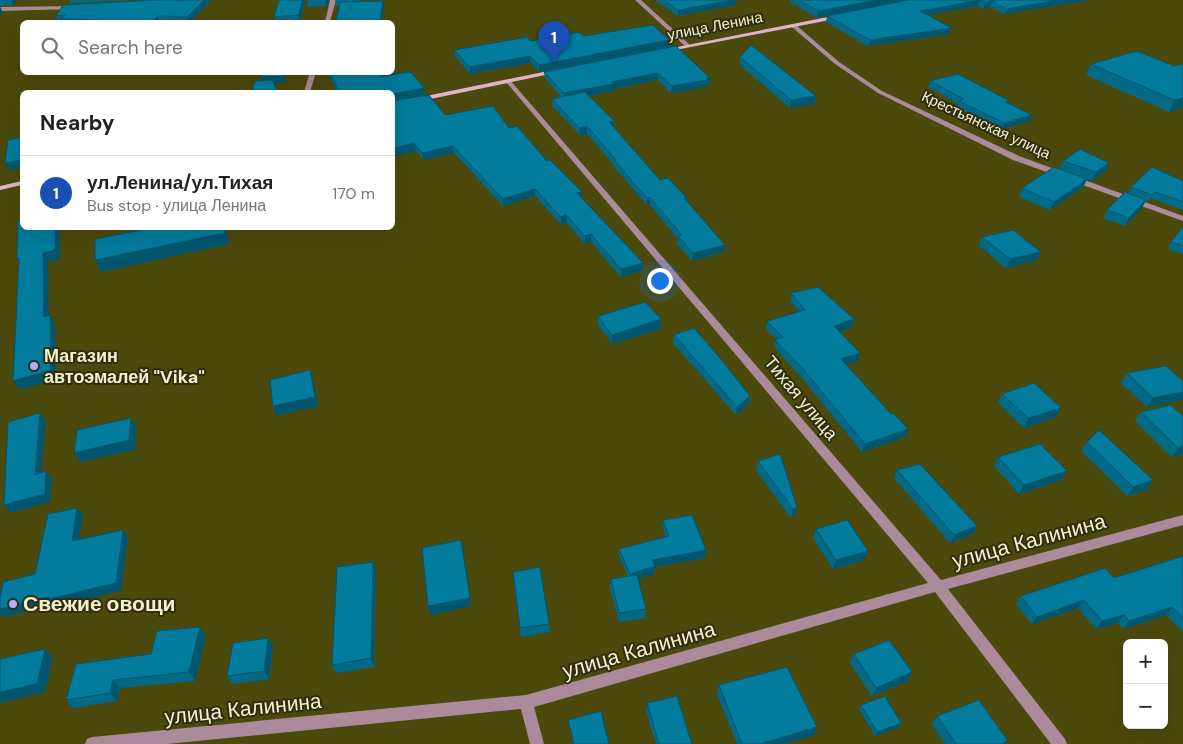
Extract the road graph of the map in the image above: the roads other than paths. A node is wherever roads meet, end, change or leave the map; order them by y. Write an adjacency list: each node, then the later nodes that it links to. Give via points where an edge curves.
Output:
1 (333, 0): 6 (street)
2 (638, 0): 8 (street)
3 (76, 6): 4 (street)
4 (0, 9)
5 (850, 15): 7 (main road, улица Ленина)
6 (328, 20)
7 (794, 26): 8 (main road, улица Ленина); 17 (street, Крестьянская улица, via 836,63 880,92 1016,158)
8 (688, 45): 9 (main road, улица Ленина)
9 (659, 51)
10 (564, 69): 12 (main road)
11 (312, 75): 13 (street)
12 (508, 80): 14 (main road); 19 (street, Тихая улица)
13 (308, 90)
14 (395, 104)
15 (20, 183): 16 (main road)
16 (0, 188)
17 (1183, 219)
18 (1183, 520): 19 (street, улица Калинина)
19 (938, 586): 20 (street, улица Калинина); 23 (street, Тихая улица)
20 (526, 702): 21 (street, улица Калинина); 22 (street)
21 (92, 744)
22 (536, 744)
23 (1060, 744)

